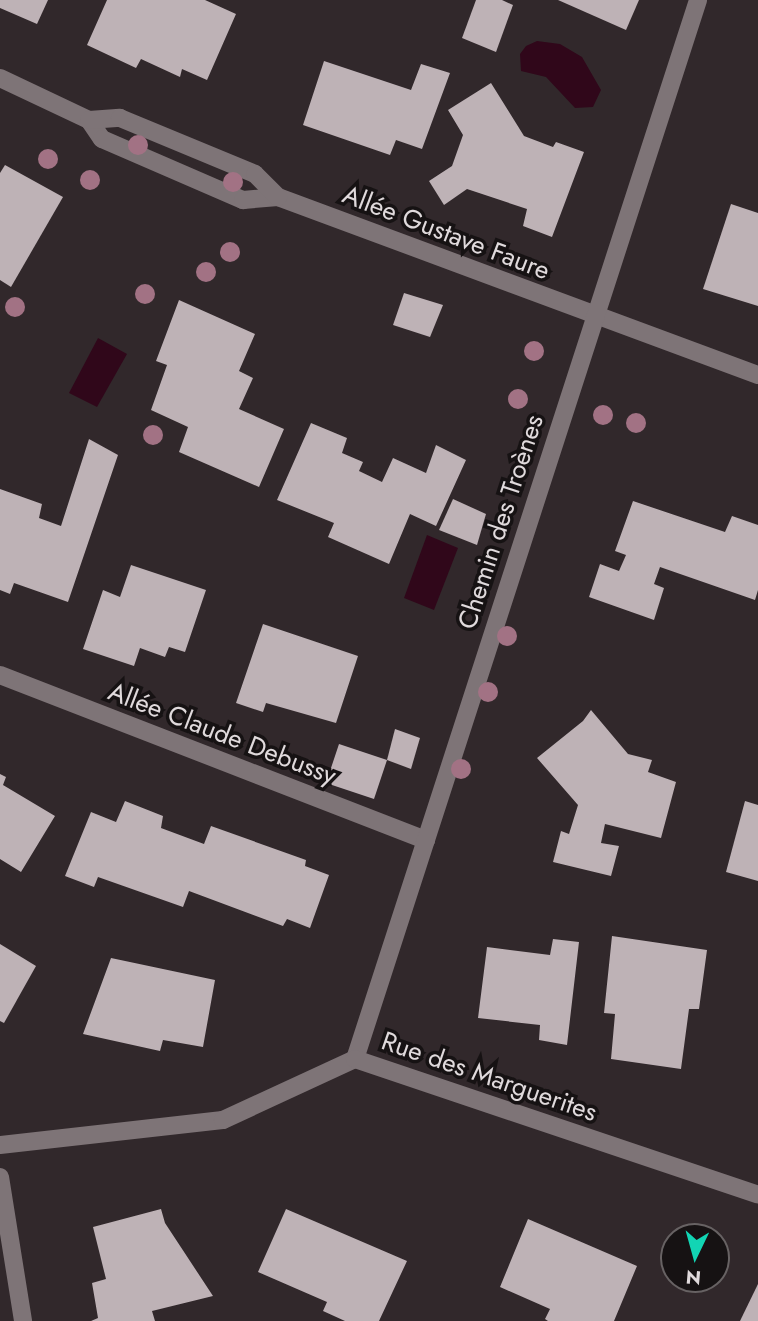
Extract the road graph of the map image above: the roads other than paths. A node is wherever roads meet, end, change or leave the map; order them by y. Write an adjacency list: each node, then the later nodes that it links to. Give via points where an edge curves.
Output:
1 (698, 0): 5 (street, Chemin des Troènes)
2 (0, 78): 3 (street, Allée Gustave Faure)
3 (89, 120): 4 (street, Allée Gustave Faure, via 120,118 255,174); 4 (street, Allée Gustave Faure, via 102,139 243,200)
4 (278, 197): 5 (street, Allée Gustave Faure)
5 (595, 317): 6 (street, Allée Gustave Faure); 8 (street, Chemin des Troènes)
6 (758, 375)
7 (0, 675): 8 (street, Allée Claude Debussy)
8 (426, 840): 9 (street, Chemin des Troènes)
9 (355, 1059): 10 (street, Rue des Marguerites, via 223,1120); 12 (street, Rue des Marguerites)
10 (0, 1144)
11 (0, 1177): 13 (street)
12 (758, 1195)
13 (23, 1321)

